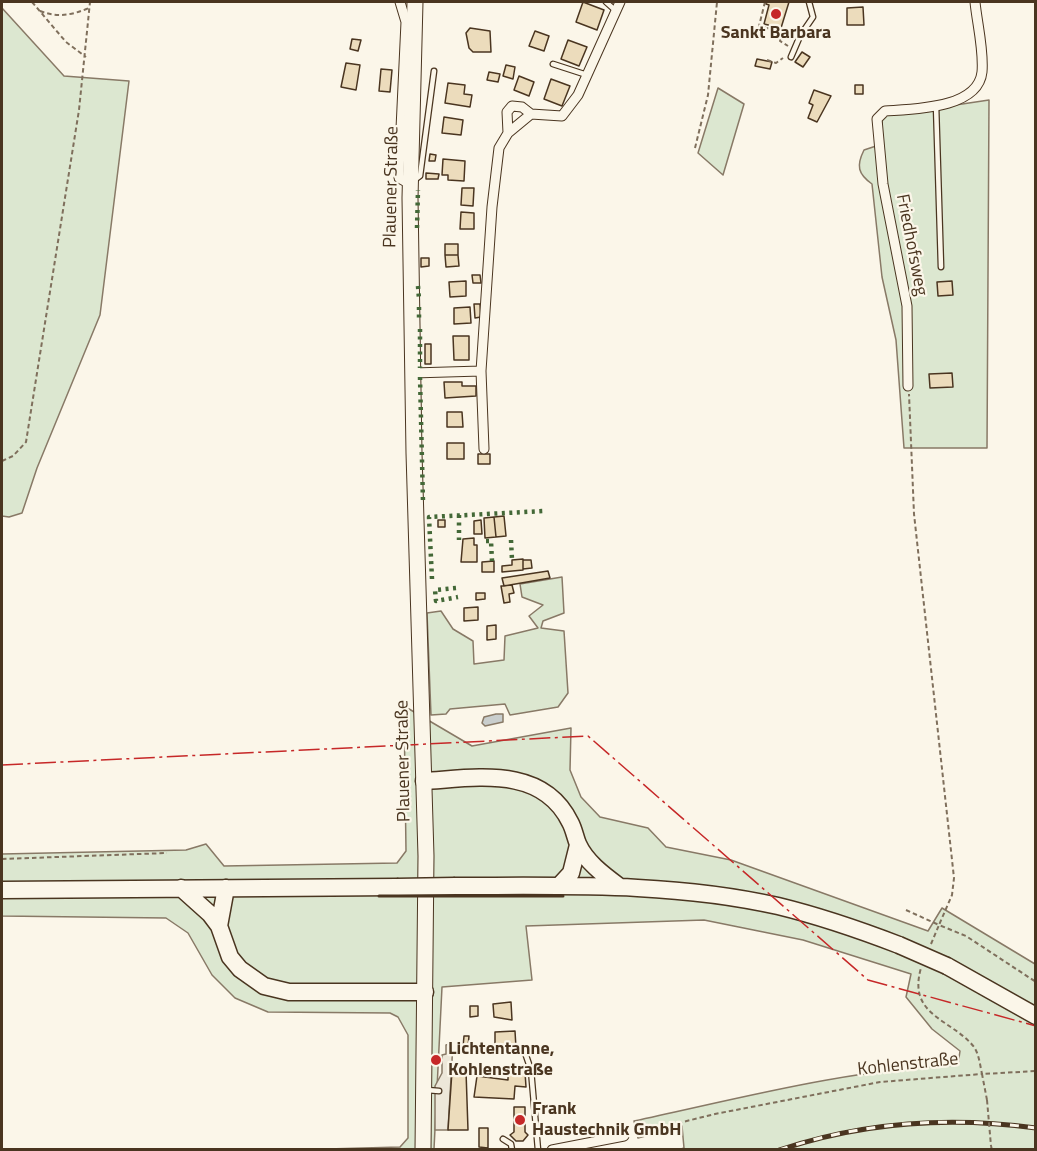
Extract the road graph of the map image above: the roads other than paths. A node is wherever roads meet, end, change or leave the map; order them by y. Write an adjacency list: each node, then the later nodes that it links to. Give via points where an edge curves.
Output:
1 (400, 2): 14 (street, via 406,22 399,178)
2 (415, 2): 14 (main road, Plauener Straße)
3 (606, 2): 6 (lane)
4 (809, 2): 7 (lane, via 813,17)
5 (975, 2): 11 (street, via 982,73 973,92 960,100)
6 (618, 6): 10 (street)
7 (791, 57)
8 (553, 64): 10 (lane)
9 (434, 72): 14 (lane, via 420,176)
10 (587, 75): 12 (street, via 562,116)
11 (936, 105): 15 (lane); 18 (street, Friedhofsweg, via 880,112 877,119 883,184 907,306)
12 (531, 114): 13 (street); 13 (street, via 512,106 507,112)
13 (508, 133): 16 (street, via 499,148 492,207)
14 (410, 184): 17 (main road, Plauener Straße)
15 (941, 267)
16 (481, 371): 17 (street); 19 (street)
17 (413, 373): 20 (main road, Plauener Straße)
18 (908, 386)
19 (484, 448)
20 (424, 781): 21 (highway, via 506,778 533,784 565,812); 28 (main road, Plauener Straße)
21 (578, 845): 22 (highway, via 571,873); 23 (highway, via 595,867)
22 (559, 886): 23 (highway); 25 (highway, bridge)
23 (620, 887): 29 (highway, bridge, via 721,896 778,906 899,945 947,966)
24 (181, 888): 25 (highway); 26 (highway); 27 (highway)
25 (226, 888): 27 (highway)
26 (2, 890)
27 (219, 926): 28 (highway, via 230,957 240,969 277,991)
28 (425, 992): 33 (main road, Plauener Straße, via 432,1091)
29 (1035, 1016)
30 (523, 1047): 35 (lane, via 531,1070)
31 (624, 1136): 36 (street)
32 (503, 1139): 34 (lane)
33 (423, 1149)
34 (512, 1149)
35 (538, 1149)
36 (552, 1149)

